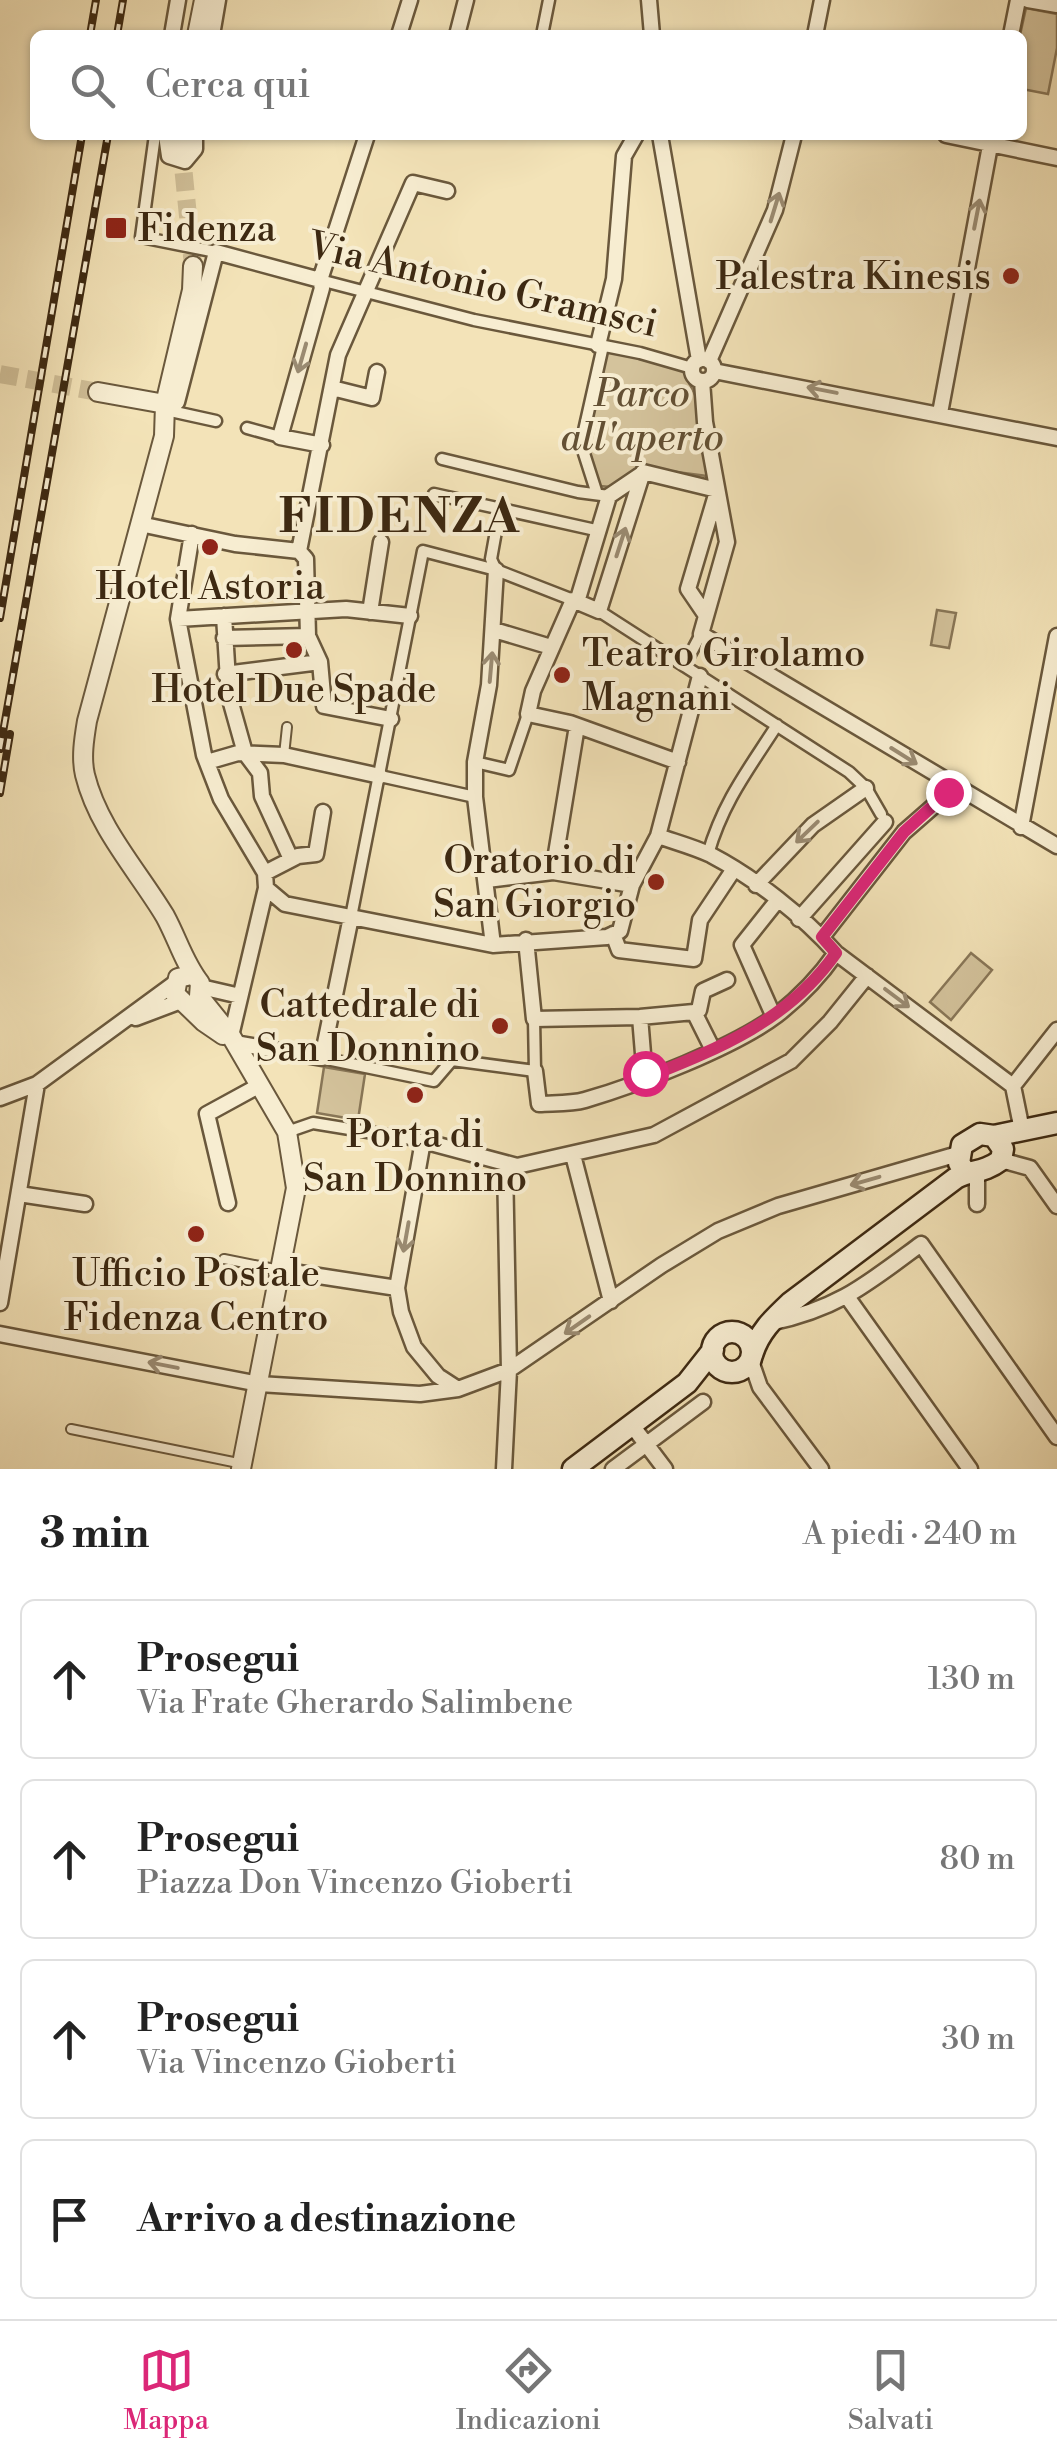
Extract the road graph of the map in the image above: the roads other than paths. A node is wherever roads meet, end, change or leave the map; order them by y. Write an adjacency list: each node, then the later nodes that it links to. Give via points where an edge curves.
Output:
1 (181, 0): 12 (street); 13 (street)
2 (204, 0): 14 (street)
3 (218, 0): 15 (street)
4 (410, 0): 16 (street)
5 (466, 0): 17 (street)
6 (549, 0): 18 (street)
7 (649, 0): 19 (street)
8 (822, 0): 20 (street)
9 (1018, 0): 21 (street)
10 (1028, 0): 11 (street)
11 (1057, 5)
12 (173, 30)
13 (180, 30)
14 (198, 30)
15 (213, 30)
16 (401, 30)
17 (458, 30)
18 (543, 30)
19 (652, 30)
20 (816, 30)
21 (1012, 30)
22 (154, 140): 30 (street, Via Antonio Gramsci, via 141,237)
23 (365, 140): 32 (street)
24 (634, 140): 34 (street, via 624,156 614,280)
25 (660, 140): 35 (street)
26 (793, 140): 35 (street, one-way to 26, via 775,210)
27 (991, 140): 28 (street); 40 (street, one-way to 27)
28 (1057, 158)
29 (446, 191): 33 (street, via 412,183)
30 (216, 252): 32 (street, Via Antonio Gramsci); 39 (street, via 177,402)
31 (193, 266): 39 (street)
32 (320, 280): 33 (street, Via Antonio Gramsci); 43 (street, one-way to 43)
33 (363, 292): 34 (street, Via Antonio Gramsci); 37 (street)
34 (600, 346): 35 (street, Via Antonio Gramsci); 50 (street, via 581,444)
35 (703, 368): 40 (street, Via Antonio Gramsci, one-way to 35); 48 (street)
36 (378, 372): 37 (street, via 372,398)
37 (332, 388): 45 (street)
38 (98, 392): 39 (street)
39 (165, 407): 41 (street); 52 (street, via 164,436)
40 (940, 413): 44 (street, Via Antonio Gramsci)
41 (216, 421)
42 (247, 428): 43 (street)
43 (280, 436): 45 (street)
44 (1057, 438)
45 (322, 445): 56 (street)
46 (442, 459): 50 (street)
47 (643, 472): 48 (street); 50 (street); 60 (street, one-way to 47)
48 (717, 490): 62 (street, via 727,542); 62 (street, via 688,589)
49 (434, 494): 51 (street)
50 (603, 495): 53 (street)
51 (500, 510): 53 (street); 57 (street, via 491,559)
52 (140, 524): 54 (street); 114 (street, via 86,722 85,775 109,830 164,916)
53 (600, 530): 58 (street)
54 (192, 534): 56 (street); 65 (street)
55 (381, 542): 61 (street)
56 (299, 552): 59 (street, via 306,559)
57 (496, 570): 58 (street); 64 (street, via 423,552); 66 (street)
58 (575, 601): 60 (street); 71 (street)
59 (307, 611): 61 (street); 63 (street); 68 (street)
60 (599, 611): 73 (street)
61 (370, 612): 64 (street)
62 (705, 614): 67 (street)
63 (224, 616): 65 (street); 69 (street)
64 (410, 616): 77 (street)
65 (178, 619): 83 (street)
66 (494, 630): 71 (street); 84 (street, one-way to 66)
67 (701, 634): 73 (street); 87 (street, one-way to 87)
68 (308, 636): 69 (street); 72 (street)
69 (224, 638): 74 (street)
70 (1056, 644): 92 (street)
71 (551, 648): 76 (street)
72 (320, 662): 74 (street); 77 (street, via 324,706)
73 (684, 666): 75 (street)
74 (226, 674): 81 (street)
75 (700, 676): 79 (street); 85 (street)
76 (528, 714): 78 (street); 84 (street, via 509,770)
77 (392, 720): 86 (street)
78 (577, 726): 85 (street); 99 (street)
79 (777, 726): 88 (street); 96 (street, via 736,784)
80 (287, 727): 82 (lane)
81 (245, 753): 82 (street); 83 (street); 97 (street, via 260,773 262,796)
82 (284, 755): 86 (street)
83 (206, 762): 101 (street)
84 (475, 762): 89 (street)
85 (678, 762): 94 (street)
86 (380, 776): 89 (street); 105 (street)
87 (952, 786): 92 (street); 93 (street)
88 (866, 788): 91 (street); 103 (street, one-way to 103, via 813,825)
89 (476, 797): 100 (street)
90 (324, 812): 97 (street, via 316,854)
91 (883, 818): 93 (street); 106 (street)
92 (1022, 827): 95 (street)
93 (904, 832): 108 (street)
94 (658, 836): 96 (street); 102 (street)
95 (1057, 846)
96 (708, 854): 98 (street)
97 (291, 859): 101 (street)
98 (734, 869): 103 (street); 107 (street, via 700,920 694,959 619,950)
99 (553, 872): 100 (street); 102 (street)
100 (487, 880): 110 (street)
101 (266, 881): 105 (street, via 285,904); 115 (street)
102 (632, 885): 107 (street, via 620,930)
103 (756, 885): 104 (street)
104 (776, 901): 106 (street); 118 (street, via 742,945)
105 (351, 917): 110 (street); 123 (street)
106 (799, 919): 108 (street)
107 (613, 934): 109 (street)
108 (822, 937): 111 (street)
109 (526, 940): 110 (street); 119 (street)
110 (493, 945)
111 (836, 953): 112 (street); 118 (street)
112 (867, 976): 128 (street, one-way to 128); 134 (street, via 792,1061 666,1130)
113 (727, 980): 116 (street, via 702,991)
114 (187, 989): 115 (street); 121 (street, via 204,1022); 126 (street)
115 (240, 996): 121 (street)
116 (694, 1012): 117 (street); 122 (street)
117 (640, 1018): 119 (street); 125 (street)
118 (774, 1018): 122 (street)
119 (534, 1019): 124 (street)
120 (1057, 1030): 128 (street)
121 (233, 1039): 123 (street); 127 (street)
122 (713, 1050): 125 (street)
123 (322, 1058): 124 (street, via 434,1081 452,1060)
124 (535, 1070): 125 (street, via 539,1104 581,1101)
125 (645, 1078)
126 (37, 1084): 129 (street); 137 (street)
127 (260, 1085): 131 (street); 138 (street, via 208,1114)
128 (1012, 1086): 133 (street)
129 (0, 1098)
130 (1057, 1123): 133 (main road)
131 (287, 1132): 132 (street, via 313,1123); 143 (street, via 296,1188)
132 (423, 1141): 135 (street); 144 (street, one-way to 144)
133 (1008, 1142): 136 (main road); 136 (main road, via 980,1134 962,1145); 141 (street)
134 (573, 1155): 135 (street); 146 (street)
135 (504, 1164): 153 (street)
136 (963, 1168): 140 (street); 146 (street, one-way to 146, via 778,1206 718,1231); 148 (main road)
137 (19, 1194): 139 (street); 147 (street)
138 (228, 1203)
139 (85, 1204)
140 (978, 1204)
141 (1057, 1206)
142 (224, 1259): 143 (lane)
143 (280, 1270): 144 (street); 154 (street)
144 (396, 1288): 156 (street, via 414,1347)
145 (848, 1298): 148 (street); 160 (street, via 921,1244); 168 (street)
146 (611, 1301): 153 (street, one-way to 153)
147 (0, 1304)
148 (768, 1323): 149 (main road); 152 (main road)
149 (736, 1333): 151 (main road, via 721,1336); 152 (main road, via 750,1344)
150 (0, 1334): 154 (street, one-way to 150)
151 (712, 1350): 152 (main road, via 717,1365); 155 (main road)
152 (743, 1365): 155 (main road); 167 (street)
153 (509, 1370): 156 (street); 162 (street)
154 (259, 1384): 156 (street, via 420,1394); 163 (street)
155 (687, 1384): 158 (main road)
156 (458, 1389)
157 (702, 1402): 161 (street)
158 (631, 1424): 161 (street); 164 (main road)
159 (70, 1429): 163 (lane)
160 (1057, 1437)
161 (646, 1444): 165 (street); 166 (street)
162 (507, 1464)
163 (242, 1466)
164 (573, 1468)
165 (613, 1469)
166 (665, 1469)
167 (821, 1469)
168 (970, 1469)

